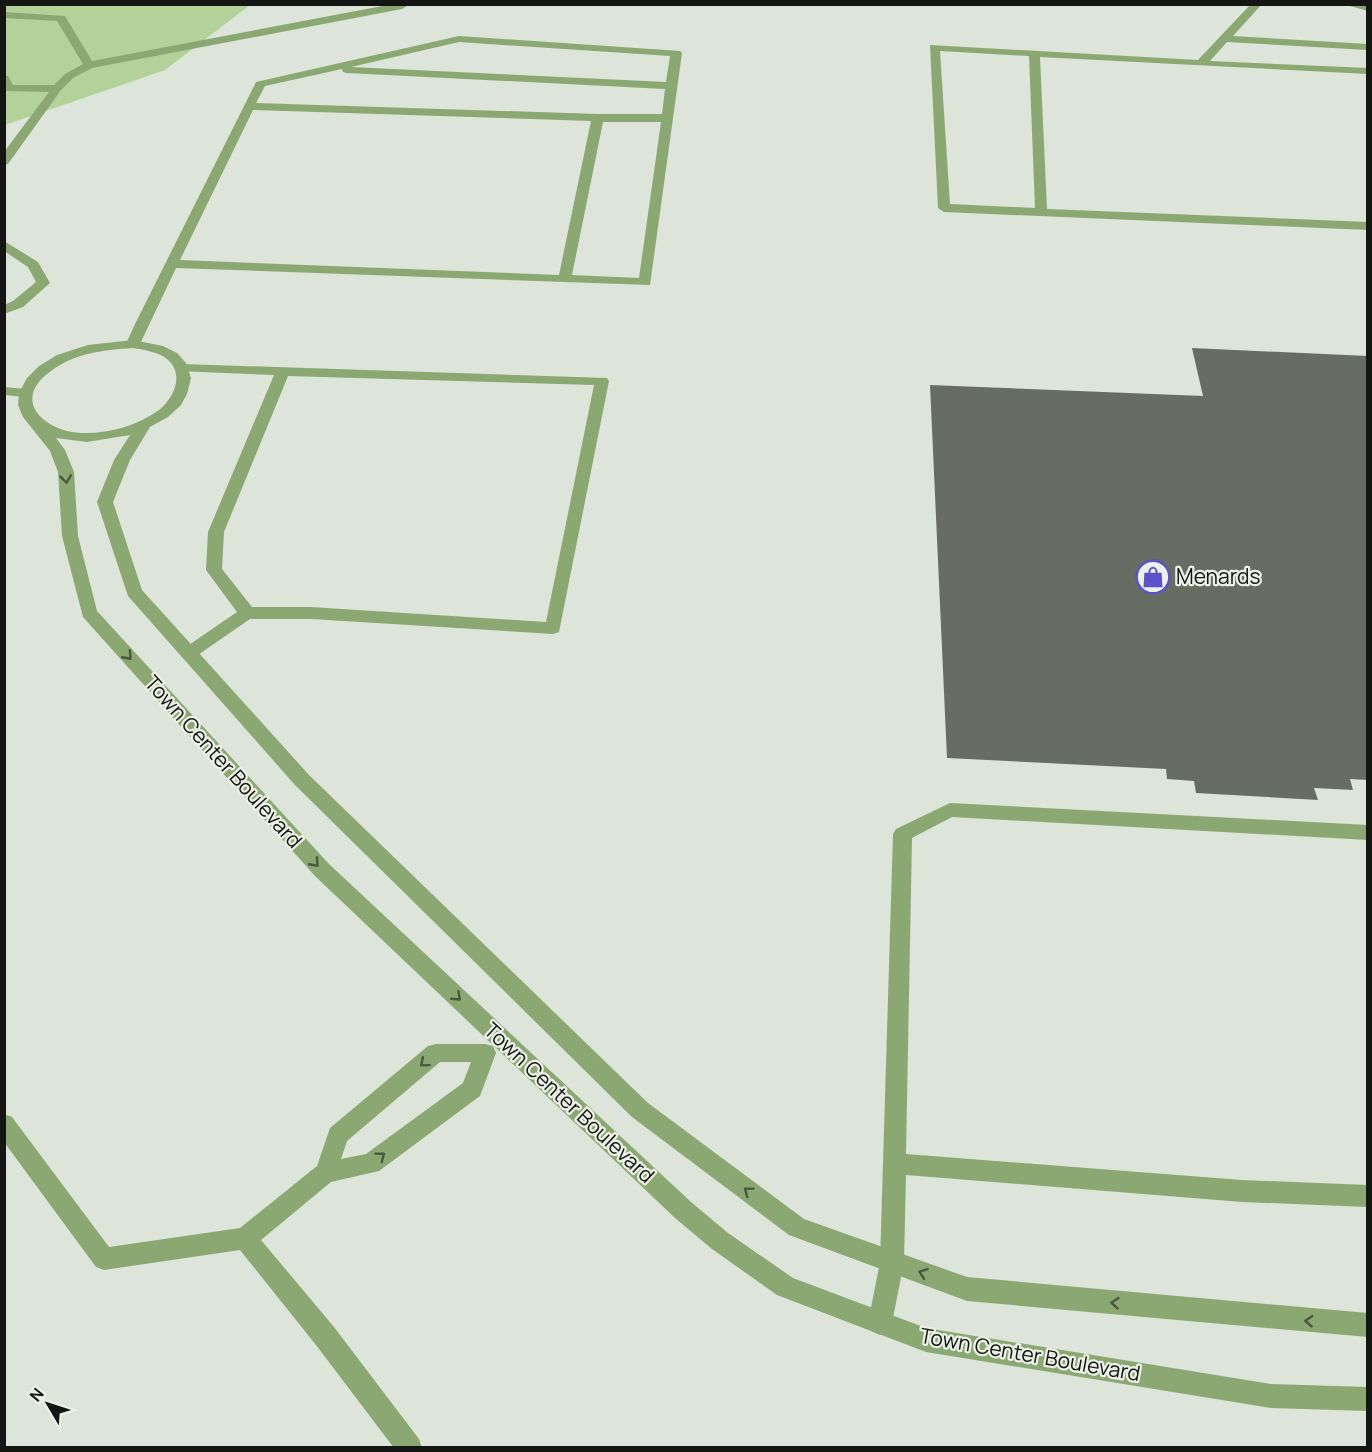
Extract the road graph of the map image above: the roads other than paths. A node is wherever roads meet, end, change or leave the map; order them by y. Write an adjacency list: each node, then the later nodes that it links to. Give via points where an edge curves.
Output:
1 (401, 4): 10 (street)
2 (1257, 4): 6 (street)
3 (1354, 4): 4 (street)
4 (1368, 8)
5 (4, 15): 10 (street, via 61,18)
6 (1225, 39): 7 (street); 9 (street)
7 (1368, 47)
8 (1034, 54): 9 (street); 20 (street); 20 (street, via 934,47 944,208)
9 (1201, 64): 12 (street)
10 (89, 65): 15 (street)
11 (324, 69): 14 (street); 14 (street, via 459,39 676,53); 16 (street, via 260,84)
12 (1368, 71)
13 (4, 78): 15 (street, via 9,88)
14 (671, 86): 18 (street)
15 (57, 88): 19 (street)
16 (249, 106): 17 (street); 23 (street)
17 (598, 118): 18 (street); 24 (street)
18 (667, 118): 24 (street, via 645,282)
19 (4, 161)
20 (1041, 211): 21 (street)
21 (1368, 226)
22 (4, 245): 25 (street, via 33,265 43,283 18,304)
23 (172, 264): 24 (street); 26 (street)
24 (565, 279)
25 (4, 310)
26 (133, 344): 27 (street, via 172,356); 30 (street, via 100,346 60,359 41,372)
27 (182, 368): 28 (street); 31 (street, via 185,382 179,397 165,412)
28 (283, 371): 33 (street, via 216,532 214,570); 33 (street, via 602,381 553,628 311,613)
29 (4, 391): 30 (street)
30 (26, 393): 32 (street, via 28,416)
31 (145, 424): 32 (street, via 124,432 77,438); 34 (street, Town Center Boulevard, via 122,460 105,502 134,592)
32 (40, 427): 36 (street, Town Center Boulevard, one-way to 36, via 57,450 66,472 70,536 89,613 322,870)
33 (247, 613): 34 (street)
34 (189, 653): 42 (street, Town Center Boulevard, one-way to 34, via 797,1227 640,1110 302,780)
35 (1368, 833): 38 (street, via 950,810 903,834)
36 (494, 1046): 39 (street, one-way to 36, via 370,1164 472,1089); 39 (street, one-way to 39, via 436,1053 338,1135); 43 (street, Town Center Boulevard, via 720,1241 785,1287)
37 (4, 1124): 41 (street, via 104,1259)
38 (894, 1164): 40 (street, via 1242,1191); 42 (street)
39 (326, 1172): 41 (street)
40 (1368, 1196)
41 (245, 1238): 46 (street)
42 (892, 1262): 43 (street); 44 (street, Town Center Boulevard, one-way to 42, via 967,1289)
43 (880, 1323): 45 (street, Town Center Boulevard, via 926,1340 1270,1396)
44 (1368, 1325)
45 (1368, 1399)
46 (410, 1448)

